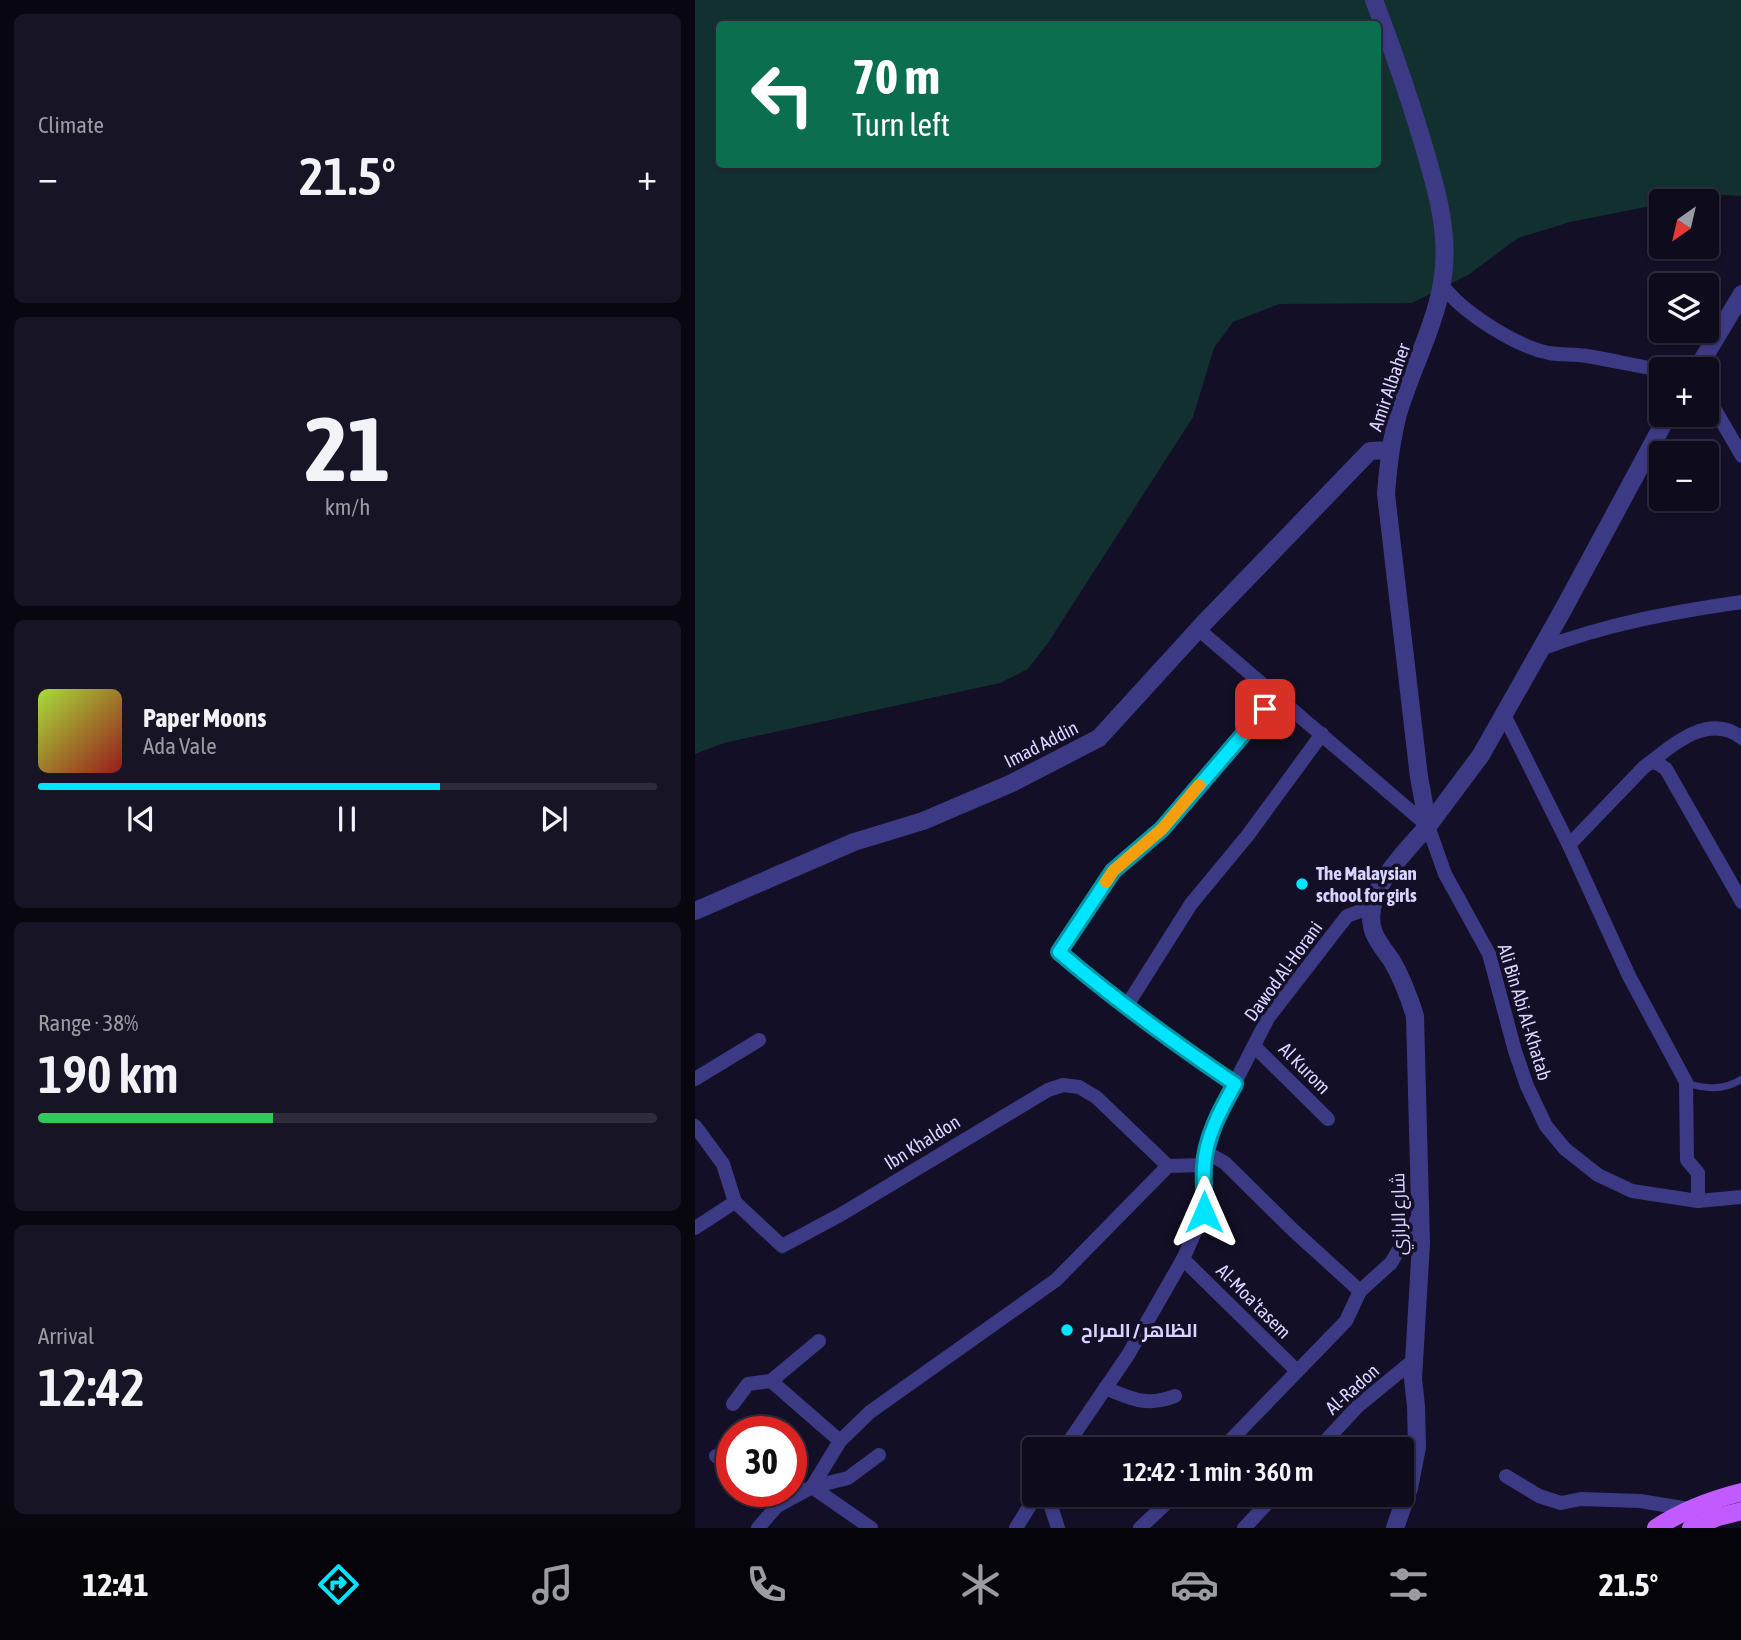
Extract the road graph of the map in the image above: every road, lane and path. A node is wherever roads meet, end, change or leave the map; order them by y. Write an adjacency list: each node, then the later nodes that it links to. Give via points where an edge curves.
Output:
1 (1374, 0): 2 (street, Amir Albaher, via 1435,186 1446,240)
2 (1442, 285): 5 (street, via 1474,316 1547,353); 8 (street, Amir Albaher)
3 (1741, 295): 4 (street)
4 (1704, 357)
5 (1649, 368)
6 (1719, 417): 9 (street)
7 (1661, 427): 12 (street)
8 (1390, 450): 11 (street, Imad Addin, via 1370,451); 18 (street, Amir Albaher, via 1386,494)
9 (1741, 456)
10 (1741, 602): 12 (street, via 1673,612)
11 (1198, 629): 13 (street); 22 (street, Imad Addin, via 1099,738 1012,783 923,821 854,842)
12 (1541, 649): 14 (street)
13 (1277, 695): 15 (street); 23 (street, via 1162,829 1113,871 1059,952)
14 (1504, 715): 18 (street, via 1481,755); 19 (street)
15 (1322, 734): 18 (street); 23 (street, via 1191,904)
16 (1741, 738): 17 (street, via 1719,726 1707,728)
17 (1651, 762): 19 (street); 20 (street, via 1666,769)
18 (1428, 826): 21 (street, via 1388,872); 35 (street, Ali Bin Abi Al-Khatab, via 1445,874 1489,954 1515,1051 1546,1126 1565,1149 1598,1175 1632,1191)
19 (1569, 845): 28 (street, via 1629,976)
20 (1741, 902)
21 (1374, 906): 25 (street, Dawod Al-Horani, via 1347,917 1268,1018); 37 (street, شارع الرازي, via 1373,932 1403,982 1415,1016)
22 (695, 911)
23 (1126, 1007): 29 (street)
24 (759, 1040): 26 (street)
25 (1254, 1046): 29 (street, Dawod Al-Horani); 30 (street, Al Kurom)
26 (695, 1079)
27 (1741, 1079): 28 (lane, via 1707,1089)
28 (1686, 1083): 35 (street, via 1687,1160 1698,1173)
29 (1235, 1084): 32 (street, Dawod Al-Horani, via 1219,1114)
30 (1328, 1119)
31 (695, 1126): 36 (street, via 723,1164)
32 (1205, 1159): 33 (street); 39 (street, Dawod Al-Horani, via 1204,1212); 40 (street, via 1225,1163)
33 (1168, 1166): 36 (street, Ibn Khaldon, via 1096,1097 1079,1087 1063,1085 782,1245); 51 (street, via 1055,1280 880,1405)
34 (1741, 1197): 35 (street, Ali Bin Abi Al-Khatab)
35 (1698, 1201)
36 (735, 1202): 38 (street)
37 (1420, 1213): 40 (street, via 1391,1263); 42 (street, شارع الرازي)
38 (695, 1228)
39 (1183, 1259): 43 (street, Al-Moa'tasem); 45 (street, Dawod Al-Horani)
40 (1360, 1291): 43 (street, via 1346,1321)
41 (819, 1341): 44 (street)
42 (1414, 1360): 50 (street, Al-Radon, via 1358,1406); 70 (street, شارع الرازي, via 1417,1447)
43 (1297, 1371): 49 (street)
44 (771, 1381): 47 (street, via 748,1384); 51 (street)
45 (1105, 1388): 46 (street, via 1156,1403); 48 (street, Dawod Al-Horani)
46 (1175, 1396)
47 (733, 1404)
48 (1072, 1437)
49 (1234, 1437)
50 (1329, 1437)
51 (840, 1441): 54 (street)
52 (879, 1455): 54 (street, via 848,1478)
53 (1506, 1476): 62 (street, via 1561,1503 1616,1500)
54 (812, 1487): 55 (street); 65 (street)
55 (807, 1490)
56 (1741, 1492): 62 (main road)
57 (776, 1507): 64 (street)
58 (1029, 1507): 66 (street)
59 (1051, 1507): 67 (street)
60 (1162, 1507): 68 (street)
61 (1264, 1507): 69 (street)
62 (1689, 1509): 71 (main road)
63 (1741, 1511): 72 (main road)
64 (759, 1528)
65 (871, 1528)
66 (1016, 1528)
67 (1058, 1528)
68 (1139, 1528)
69 (1245, 1528)
70 (1396, 1528)
71 (1656, 1528)
72 (1691, 1528)

